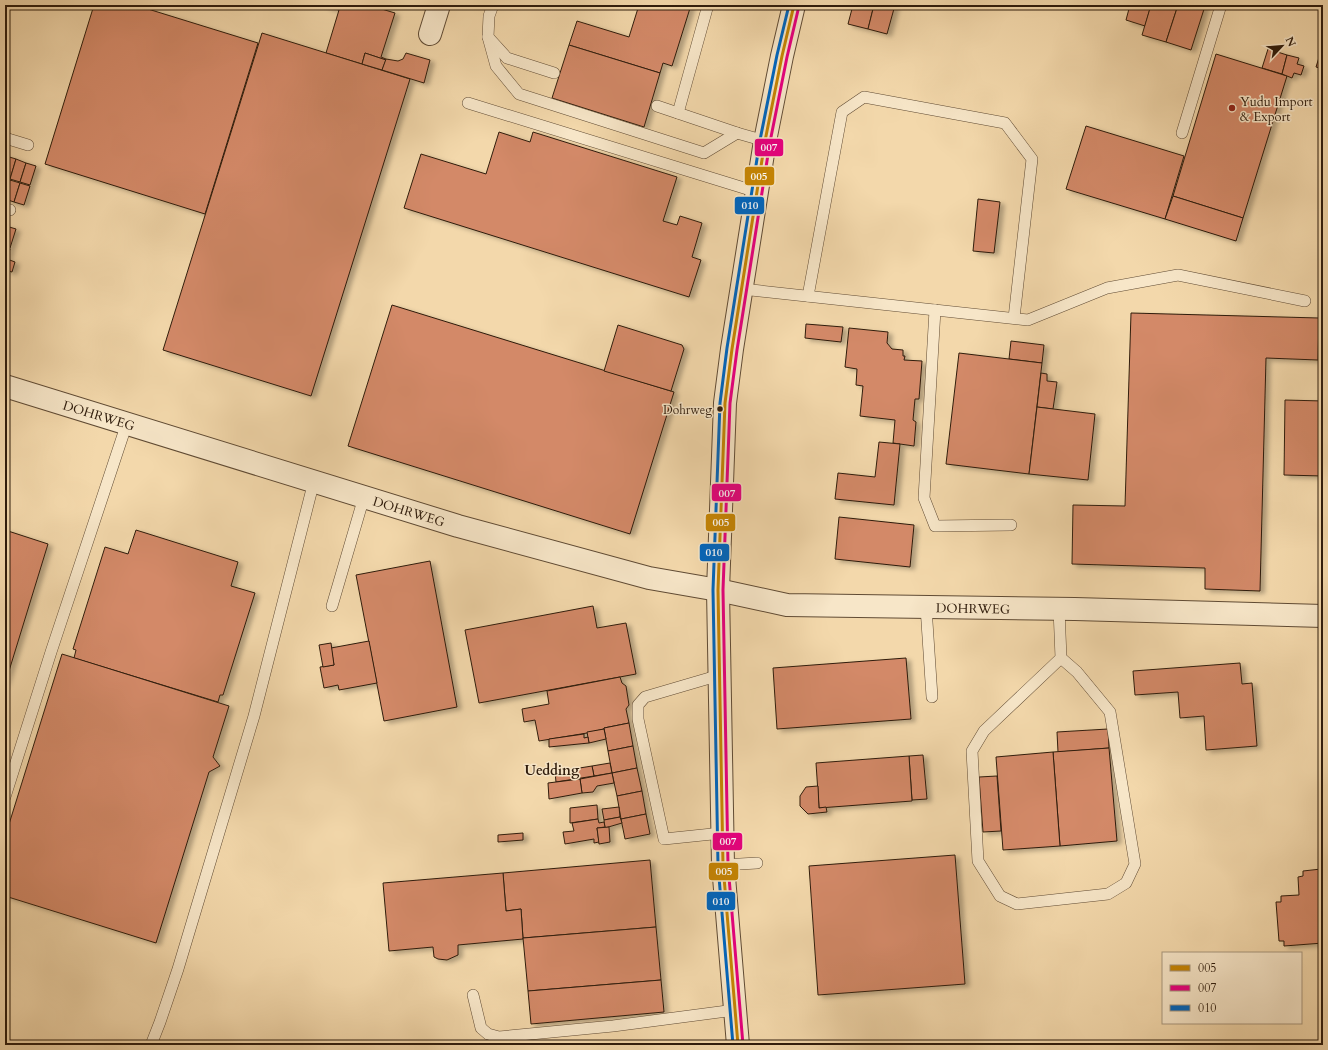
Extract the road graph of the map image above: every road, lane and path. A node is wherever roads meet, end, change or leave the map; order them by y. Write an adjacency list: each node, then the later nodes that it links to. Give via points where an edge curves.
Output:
1 (439, 5): 6 (street)
2 (492, 5): 7 (lane)
3 (708, 5): 11 (lane)
4 (794, 5): 15 (street)
5 (1221, 5): 13 (lane)
6 (430, 34)
7 (488, 37): 8 (lane, via 507,58); 12 (lane, via 496,66 519,94 704,153)
8 (554, 73)
9 (468, 103): 17 (lane)
10 (657, 106): 11 (lane)
11 (678, 113): 12 (lane)
12 (737, 133): 15 (lane)
13 (1182, 133)
14 (5, 138): 16 (lane)
15 (765, 141): 17 (street)
16 (28, 145)
17 (757, 192): 18 (street)
18 (742, 289): 19 (lane); 28 (street, via 725,403)
19 (808, 296): 21 (lane); 22 (lane, via 842,112 864,97 1005,123 1032,159)
20 (1305, 301): 22 (lane, via 1178,275 1107,288 1028,320)
21 (935, 310): 22 (lane); 27 (lane, via 924,498 935,526)
22 (1014, 318)
23 (5, 386): 24 (street, DOHRWEG)
24 (127, 424): 25 (street, DOHRWEG); 36 (lane)
25 (314, 481): 26 (street, DOHRWEG); 43 (lane, via 254,716 178,969)
26 (364, 497): 28 (street, DOHRWEG, via 458,526 649,578); 29 (lane)
27 (1011, 525)
28 (718, 590): 30 (street, DOHRWEG, via 787,605); 34 (street)
29 (332, 606)
30 (926, 607): 31 (street, DOHRWEG); 35 (lane)
31 (1058, 609): 32 (street, DOHRWEG); 33 (lane)
32 (1323, 616)
33 (1061, 658): 33 (lane, via 984,731 972,751 978,861 1000,896 1017,904 1108,894 1126,883 1136,864 1110,712 1077,672)
34 (720, 675): 37 (street); 37 (lane, via 645,696 638,705 638,718 664,838)
35 (932, 696)
36 (5, 796)
37 (722, 833): 39 (street)
38 (757, 863): 39 (lane)
39 (723, 865): 41 (street)
40 (473, 995): 41 (lane, via 481,1028 488,1034 499,1036 613,1026)
41 (735, 1010): 44 (street)
42 (1323, 1042): 45 (path)
43 (151, 1045)
44 (738, 1045)
45 (1297, 1045)

